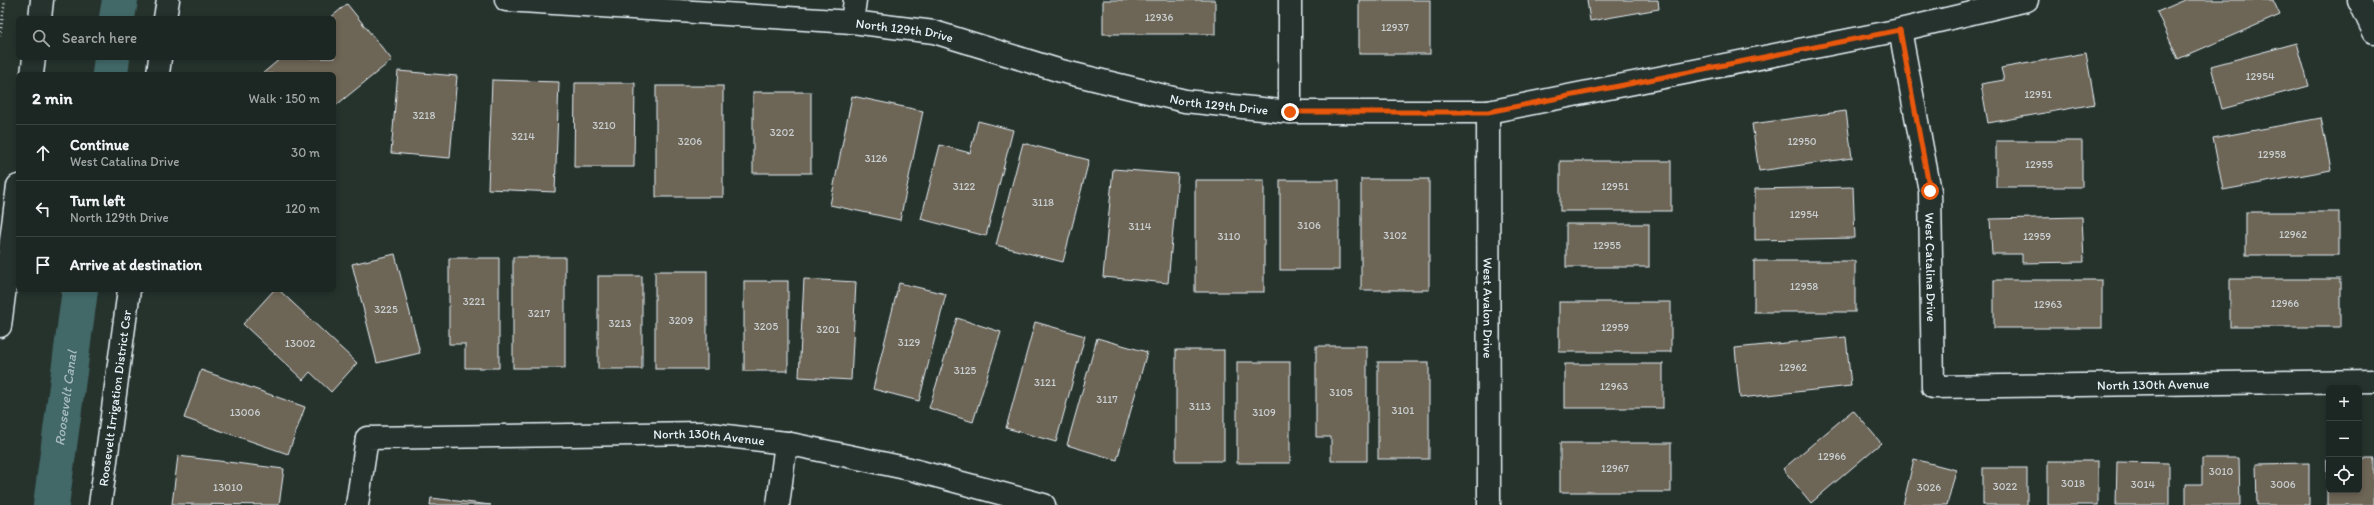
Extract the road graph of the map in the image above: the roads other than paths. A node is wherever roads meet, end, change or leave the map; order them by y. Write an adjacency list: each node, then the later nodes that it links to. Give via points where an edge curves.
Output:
1 (42, 0): 8 (street)
2 (168, 0): 9 (street)
3 (506, 0): 10 (street, North 129th Drive)
4 (855, 0): 10 (street)
5 (1290, 0): 17 (street)
6 (2027, 0): 11 (street, North 129th Drive)
7 (2359, 0): 12 (street)
8 (40, 16)
9 (166, 16)
10 (852, 22): 17 (street, North 129th Drive, via 934,32 1061,71 1185,101)
11 (1900, 30): 18 (street, North 129th Drive); 23 (street, West Catalina Drive, via 1930,191)
12 (2374, 32)
13 (34, 60): 15 (street)
14 (160, 60): 16 (street)
15 (32, 72)
16 (158, 72)
17 (1290, 112): 18 (street, North 129th Drive)
18 (1488, 112): 29 (street, West Avalon Drive)
19 (16, 202): 21 (street)
20 (129, 292): 25 (street, Roosevelt Irrigation District Csr)
21 (0, 326)
22 (2374, 381): 23 (street, North 130th Avenue)
23 (1933, 387)
24 (786, 444): 26 (street, North 130th Avenue, via 702,433 367,438); 27 (street); 28 (street, North 130th Avenue, via 910,469)
25 (100, 505)
26 (357, 505)
27 (778, 505)
28 (1044, 505)
29 (1489, 505)

